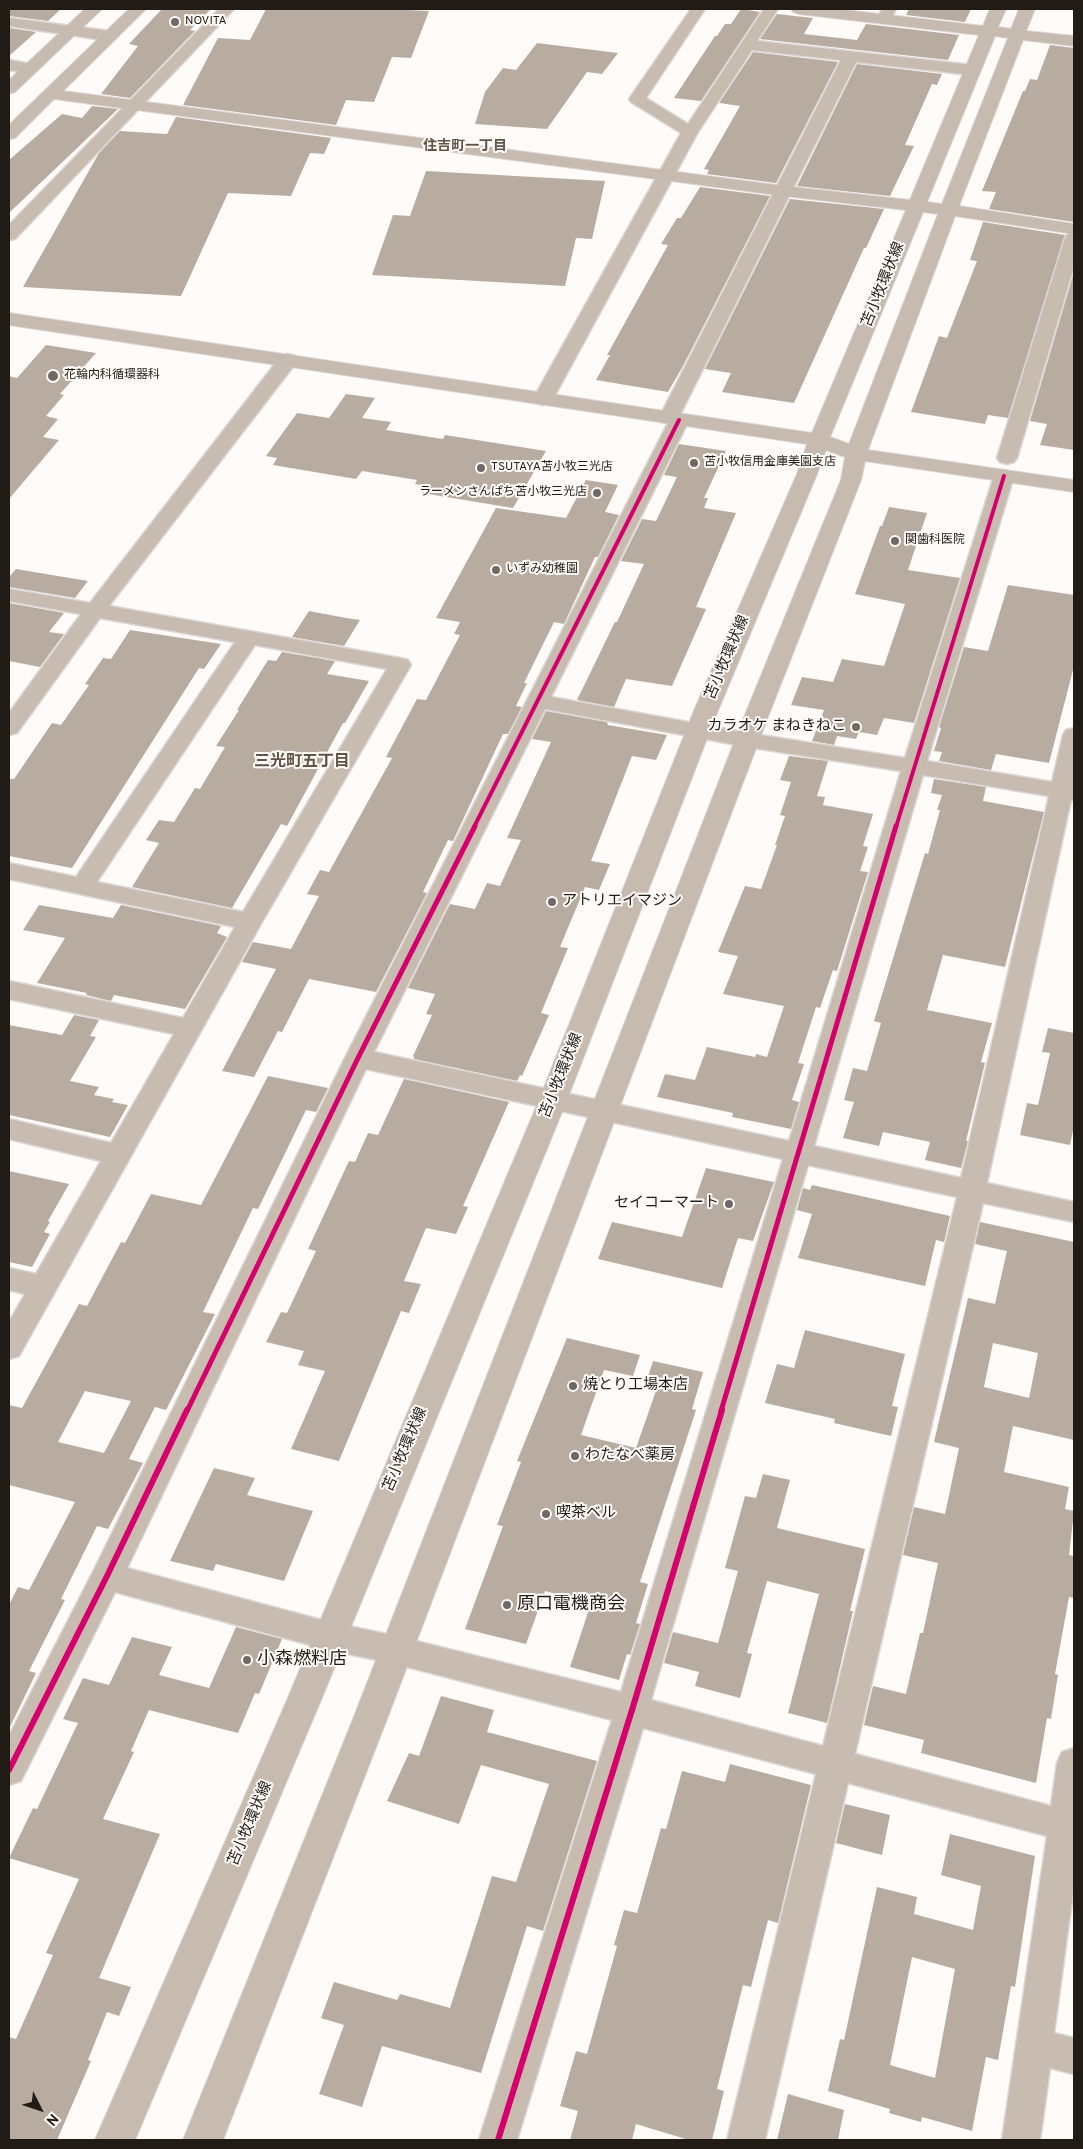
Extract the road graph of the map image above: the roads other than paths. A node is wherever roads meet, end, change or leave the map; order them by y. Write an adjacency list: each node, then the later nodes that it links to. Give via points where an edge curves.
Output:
1 (94, 9): 11 (main road)
2 (138, 9): 13 (main road)
3 (227, 9): 22 (street)
4 (698, 9): 23 (street, via 637,99)
5 (771, 9): 15 (street)
6 (798, 9): 8 (main road)
7 (1027, 9): 12 (main road)
8 (887, 14): 9 (main road)
9 (994, 20): 12 (main road); 19 (main road, 苫小牧環状線)
10 (9, 22): 11 (street)
11 (72, 30): 13 (street); 18 (main road)
12 (1017, 34): 14 (main road); 28 (main road)
13 (110, 36): 21 (main road)
14 (1074, 40)
15 (748, 46): 16 (street); 23 (street)
16 (851, 56): 19 (street); 26 (street)
17 (9, 66): 18 (street)
18 (31, 68): 20 (main road)
19 (972, 70): 27 (main road, 苫小牧環状線)
20 (9, 89)
21 (52, 94): 22 (main road); 24 (main road)
22 (135, 105): 25 (main road); 30 (street)
23 (690, 132): 25 (street)
24 (9, 134)
25 (666, 175): 26 (main road); 34 (street)
26 (784, 191): 27 (main road); 35 (street)
27 (916, 207): 28 (main road); 36 (main road, 苫小牧環状線)
28 (950, 210): 29 (main road); 37 (main road)
29 (1074, 228)
30 (9, 235)
31 (1074, 238): 38 (street)
32 (9, 319): 33 (main road)
33 (288, 360): 34 (main road); 42 (street)
34 (543, 399): 35 (main road)
35 (674, 419): 36 (main road); 44 (street)
36 (819, 440): 37 (main road); 46 (main road, 苫小牧環状線)
37 (859, 446): 38 (main road); 48 (main road, via 851,480)
38 (1006, 467): 39 (main road); 40 (main road); 49 (street)
39 (1074, 468)
40 (1074, 486)
41 (9, 595): 42 (street)
42 (96, 609): 43 (street); 45 (street)
43 (248, 639): 52 (street); 53 (street, via 400,665)
44 (538, 701): 46 (street); 56 (street)
45 (9, 728)
46 (698, 732): 48 (street); 57 (main road, 苫小牧環状線)
47 (1074, 735): 50 (street)
48 (748, 740): 49 (street); 58 (main road)
49 (914, 766): 50 (street); 60 (street)
50 (1067, 792): 62 (street)
51 (9, 870): 52 (street)
52 (82, 886): 53 (street)
53 (250, 922): 55 (street)
54 (9, 990): 55 (street)
55 (189, 1028): 61 (street)
56 (358, 1058): 57 (street); 67 (street)
57 (553, 1100): 58 (street); 68 (main road, 苫小牧環状線)
58 (604, 1110): 60 (street); 69 (main road)
59 (9, 1129): 61 (street)
60 (799, 1151): 62 (street); 70 (street)
61 (118, 1155): 65 (street)
62 (972, 1191): 63 (street); 72 (street)
63 (1074, 1212)
64 (9, 1279): 65 (street)
65 (43, 1287): 66 (street)
66 (9, 1348)
67 (108, 1576): 68 (street); 73 (street)
68 (328, 1636): 69 (street); 77 (main road, 苫小牧環状線, via 304,1700)
69 (396, 1650): 70 (street); 78 (main road)
70 (632, 1710): 72 (street); 79 (street)
71 (1074, 1763): 74 (street)
72 (835, 1764): 74 (street); 80 (street)
73 (9, 1770)
74 (1064, 1825): 75 (street)
75 (1036, 2046): 76 (street); 81 (street)
76 (1074, 2056)
77 (115, 2140)
78 (203, 2140)
79 (498, 2140)
80 (746, 2140)
81 (1021, 2140)

